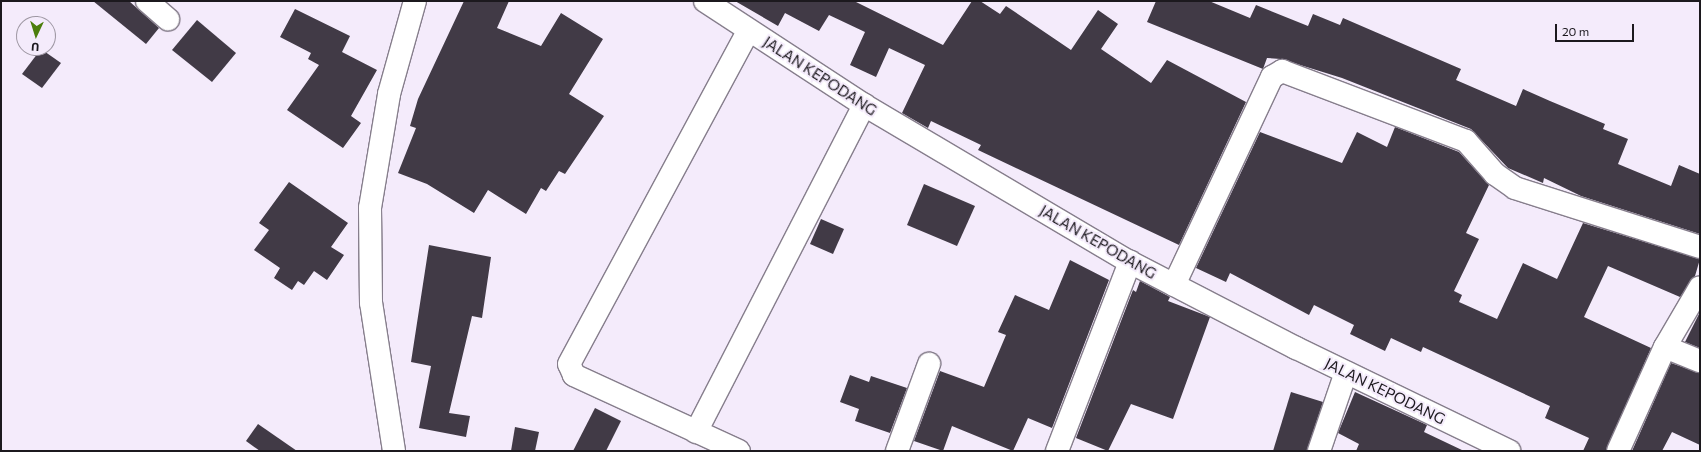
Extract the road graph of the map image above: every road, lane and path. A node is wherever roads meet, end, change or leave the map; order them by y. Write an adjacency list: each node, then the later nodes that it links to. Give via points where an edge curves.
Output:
1 (147, 1): 4 (street)
2 (415, 1): 16 (street, via 389,94 370,208 371,303)
3 (704, 1): 5 (street, JALAN KEPODANG)
4 (168, 19)
5 (749, 30): 6 (street, JALAN KEPODANG); 15 (street, via 570,357 574,375)
6 (864, 105): 8 (street, JALAN KEPODANG); 15 (street)
7 (1700, 247): 9 (street, via 1514,188 1495,174 1466,141 1282,71 1272,77)
8 (1130, 262): 9 (street, JALAN KEPODANG); 19 (street)
9 (1174, 285): 14 (street, JALAN KEPODANG)
10 (1700, 287): 11 (street)
11 (1665, 347): 12 (street); 22 (street)
12 (1700, 361)
13 (929, 364): 18 (street)
14 (1346, 372): 20 (street); 21 (street, JALAN KEPODANG)
15 (696, 432): 17 (street)
16 (394, 451)
17 (739, 451)
18 (897, 451)
19 (1057, 451)
20 (1319, 451)
21 (1510, 451)
22 (1618, 451)

